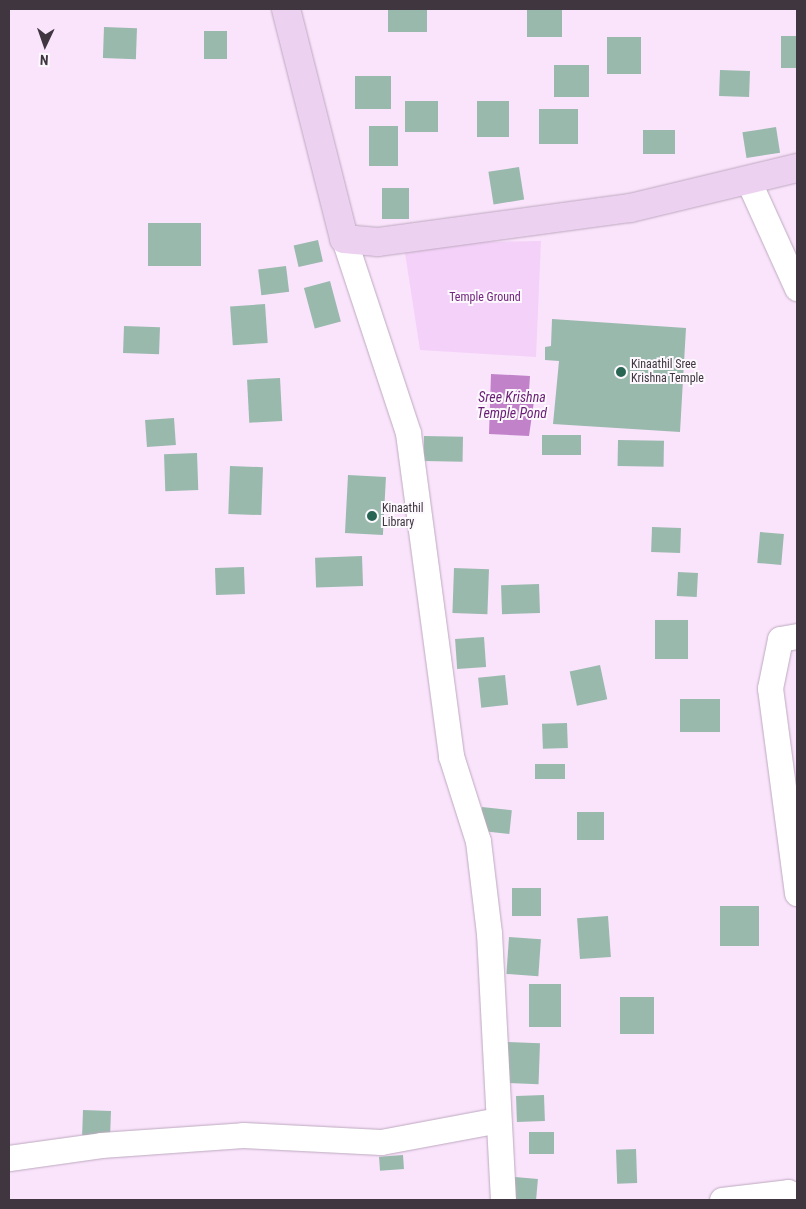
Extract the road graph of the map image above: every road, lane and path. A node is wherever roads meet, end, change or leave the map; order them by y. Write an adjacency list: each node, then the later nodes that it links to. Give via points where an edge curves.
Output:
1 (286, 9): 4 (main road)
2 (797, 168): 3 (main road)
3 (748, 180): 4 (main road, via 630,208 378,242); 5 (street)
4 (344, 239): 8 (street, via 408,433 451,756 478,841 489,933)
5 (797, 288)
6 (797, 636): 7 (street, via 780,640 770,688)
7 (797, 892)
8 (498, 1120): 9 (street, via 381,1142 243,1134 100,1145); 10 (street)
9 (9, 1158)
10 (503, 1200)
11 (722, 1200): 12 (street, via 788,1192)
12 (788, 1200)

